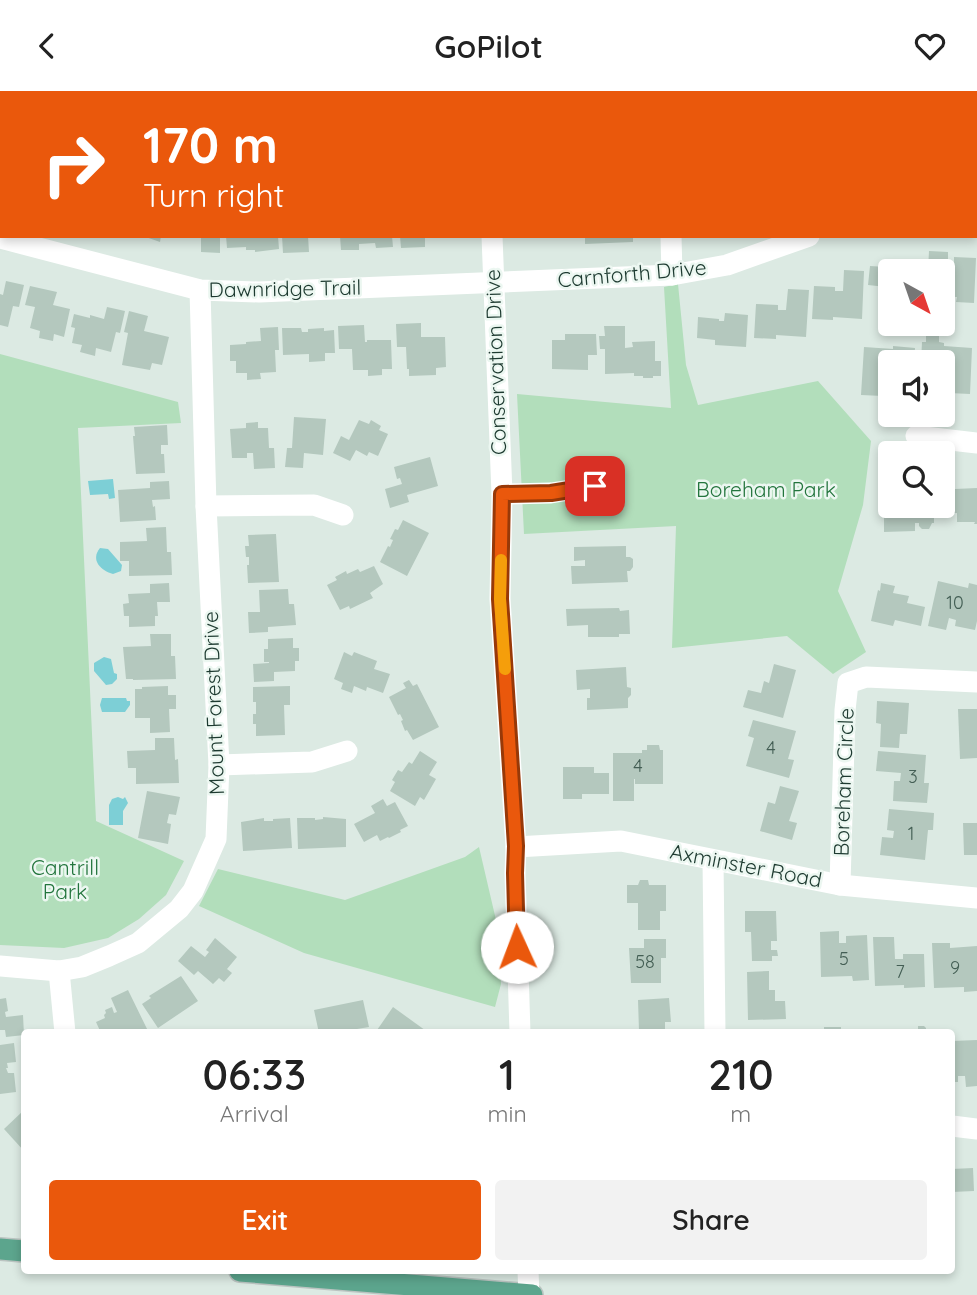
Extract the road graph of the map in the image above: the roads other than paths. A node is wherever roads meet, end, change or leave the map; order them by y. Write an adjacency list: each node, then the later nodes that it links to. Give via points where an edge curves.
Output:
1 (0, 238): 7 (street, Dawnridge Trail)
2 (492, 238): 6 (street, Conservation Drive)
3 (671, 238): 5 (street)
4 (803, 238): 5 (street, Carnforth Drive, via 727,265)
5 (672, 275): 6 (street, Carnforth Drive)
6 (493, 283): 7 (street, Dawnridge Trail); 11 (street, Conservation Drive)
7 (200, 290): 12 (street, Mount Forest Drive)
8 (916, 436): 9 (street)
9 (977, 443)
10 (595, 486): 11 (street)
11 (502, 494): 17 (street, Conservation Drive, via 500,599)
12 (206, 506): 13 (street, via 314,505); 16 (street, Mount Forest Drive)
13 (342, 515)
14 (977, 682): 19 (street, Boreham Circle, via 866,677 848,683)
15 (347, 751): 16 (street, via 312,762)
16 (219, 765): 22 (street, Mount Forest Drive, via 216,839 193,891 138,943 82,967)
17 (516, 846): 18 (street, Axminster Road, via 621,841); 24 (street, Conservation Drive)
18 (713, 860): 19 (street, Axminster Road); 25 (street)
19 (840, 885): 20 (street, Axminster Road)
20 (977, 898)
21 (0, 965): 22 (street, Mount Forest Drive)
22 (59, 971): 23 (street)
23 (65, 1029)
24 (520, 1029)
25 (715, 1029)
26 (955, 1126): 27 (street)
27 (977, 1129)
28 (0, 1249): 29 (main road)
29 (21, 1251)
30 (276, 1274): 32 (main road)
31 (527, 1274): 32 (street)
32 (530, 1295)

